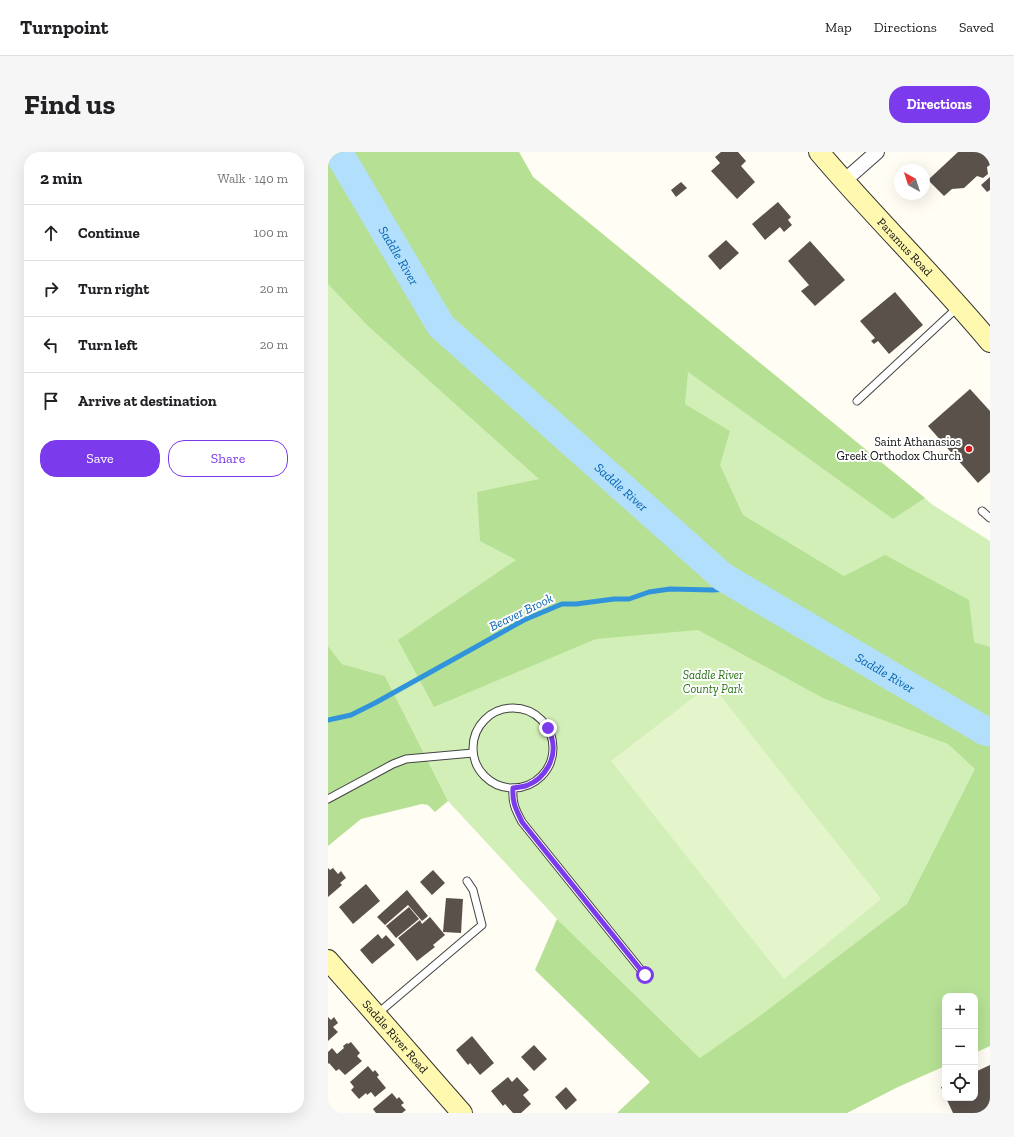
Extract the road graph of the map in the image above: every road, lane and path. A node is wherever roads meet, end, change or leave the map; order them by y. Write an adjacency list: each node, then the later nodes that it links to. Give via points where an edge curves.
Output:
1 (819, 152): 3 (main road, Paramus Road)
2 (877, 152): 3 (street)
3 (844, 182): 4 (main road, Paramus Road)
4 (960, 306): 5 (main road, Paramus Road); 6 (lane)
5 (990, 342)
6 (858, 401)
7 (982, 511): 8 (lane)
8 (990, 518)
9 (473, 753): 10 (lane, via 477,766 485,777 497,785); 10 (lane, via 475,737 481,723 491,714 503,709 516,708 528,711 539,718 548,728 552,740 553,753 549,766 540,778 528,786); 11 (lane, via 406,759)
10 (513, 788): 14 (lane, via 512,800 522,822)
11 (328, 800)
12 (467, 881): 15 (lane, via 473,890 482,925)
13 (328, 960): 15 (main road, Saddle River Road)
14 (645, 975)
15 (376, 1015): 16 (main road, Saddle River Road)
16 (462, 1113)

